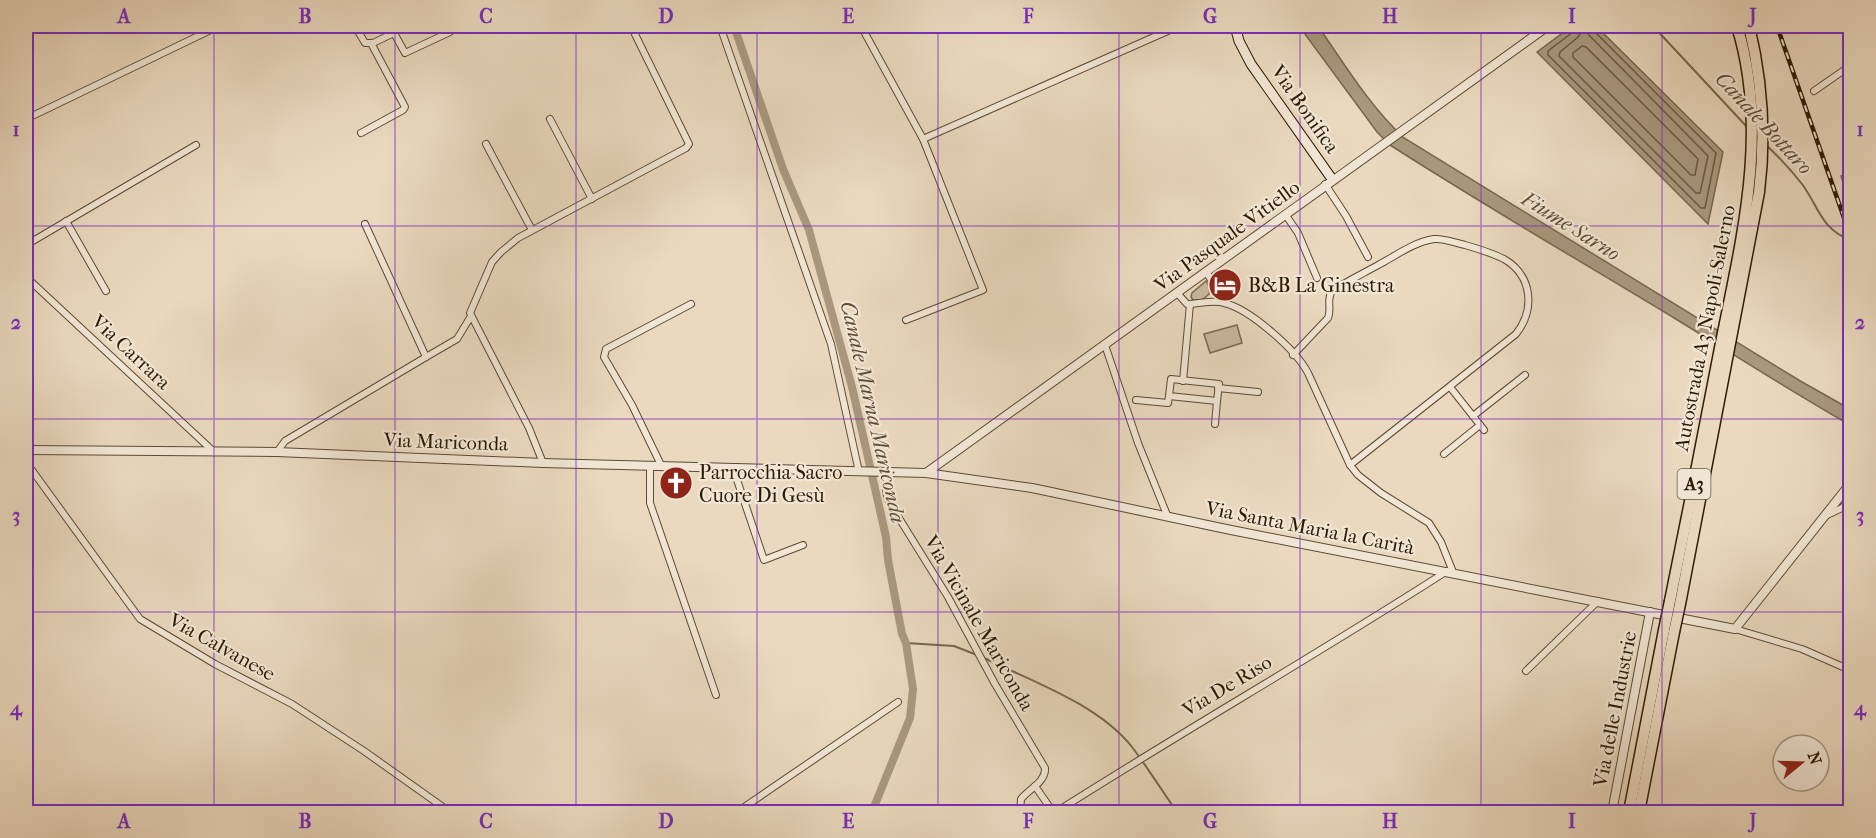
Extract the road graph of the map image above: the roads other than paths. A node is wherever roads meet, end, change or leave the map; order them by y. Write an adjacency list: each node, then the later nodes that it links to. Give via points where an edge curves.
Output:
1 (219, 26): 17 (street)
2 (355, 26): 13 (street, via 365,43)
3 (631, 26): 24 (street, via 689,144)
4 (720, 26): 67 (street, via 831,344)
5 (861, 26): 20 (street)
6 (1179, 26): 20 (street)
7 (1235, 26): 23 (main road, Via Bonifica, via 1251,64)
8 (1548, 26): 23 (street, Via Pasquale Vitiello)
9 (1737, 26): 42 (highway, Autostrada A3 Napoli-Salerno / A3, via 1750,83 1752,153)
10 (1749, 26): 15 (highway, Autostrada A3 Napoli-Salerno / A3)
11 (1754, 26): 15 (highway)
12 (450, 32): 13 (street, via 405,53 394,33)
13 (371, 43): 19 (street, via 405,107)
14 (1851, 66): 16 (street)
15 (1759, 73): 42 (highway, Autostrada A3 Napoli-Salerno / A3, via 1762,160 1756,215)
16 (1815, 91)
17 (26, 119)
18 (550, 119): 24 (street)
19 (361, 133)
20 (923, 139): 43 (street, via 983,290)
21 (486, 144): 28 (street)
22 (196, 145): 26 (street)
23 (1328, 182): 25 (street, Via Pasquale Vitiello); 30 (street)
24 (591, 199): 28 (street)
25 (1285, 214): 31 (street, Via Pasquale Vitiello); 33 (street, via 1298,233)
26 (66, 221): 29 (street); 35 (street)
27 (365, 224): 46 (street)
28 (532, 230): 41 (street, via 492,262)
29 (26, 245)
30 (1368, 257)
31 (1206, 272): 34 (street); 36 (street, Via Pasquale Vitiello)
32 (26, 277): 58 (street, Via Carrara)
33 (1317, 278)
34 (1213, 283): 37 (street, via 1213,294); 38 (street)
35 (106, 291)
36 (1178, 294): 40 (street); 44 (street, Via Pasquale Vitiello)
37 (1205, 302): 38 (street); 40 (street)
38 (1226, 303): 45 (street, via 1252,315)
39 (691, 304): 64 (street, via 606,348 604,357)
40 (1190, 304): 48 (street)
41 (471, 316): 46 (street, via 458,339); 62 (street)
42 (1731, 317): 79 (highway, Autostrada A3 Napoli-Salerno / A3, bridge)
43 (906, 320)
44 (1106, 345): 69 (street, Via Pasquale Vitiello); 72 (street)
45 (1293, 355): 49 (street, via 1328,318 1329,297 1334,289 1414,245 1446,240 1506,260 1524,279 1529,295 1526,321 1516,334); 65 (street, via 1304,365)
46 (426, 357): 59 (street, via 285,441)
47 (1526, 375): 55 (street)
48 (1183, 381): 50 (street, via 1219,384); 52 (street, via 1171,380)
49 (1450, 387): 55 (street); 65 (street)
50 (1218, 388): 51 (street); 54 (street)
51 (1258, 392)
52 (1169, 396): 53 (street, via 1168,403); 54 (street)
53 (1136, 400)
54 (1217, 401): 56 (street)
55 (1473, 416): 60 (street, via 1482,428)
56 (1215, 424)
57 (26, 450): 58 (street, Via Mariconda)
58 (214, 452): 59 (street, Via Mariconda)
59 (277, 452): 62 (street, Via Mariconda)
60 (1444, 454)
61 (26, 462): 85 (street, Via Calvanese, via 140,619 292,704)
62 (543, 463): 63 (street, Via Mariconda)
63 (650, 465): 64 (street, Via Mariconda); 82 (street, via 650,503)
64 (661, 465): 66 (street, Via Mariconda)
65 (1350, 465): 75 (street, via 1381,494 1429,523 1441,542)
66 (733, 468): 67 (street, Via Mariconda); 74 (street, via 764,560)
67 (862, 472): 68 (street, Via Mariconda)
68 (880, 472): 69 (street, Via Santa Maria la Carità); 84 (street, Via Vicinale Mariconda, via 894,510 1045,768)
69 (926, 473): 72 (street, Via Santa Maria la Carità, via 1032,488)
70 (1851, 484): 73 (street)
71 (1851, 500): 73 (street)
72 (1167, 515): 75 (street, Via Santa Maria la Carità)
73 (1825, 516): 78 (street)
74 (803, 545)
75 (1450, 572): 76 (street, Via Santa Maria la Carità); 84 (street, Via De Riso, via 1056,812 1049,809)
76 (1598, 601): 77 (street, Via Santa Maria la Carità); 81 (street)
77 (1650, 612): 78 (street, Via Santa Maria la Carità); 88 (street, Via delle Industrie)
78 (1735, 628): 80 (street, via 1803,649)
79 (1669, 631): 89 (highway, Autostrada A3 Napoli-Salerno / A3); 90 (highway, Autostrada A3 Napoli-Salerno / A3)
80 (1851, 670)
81 (1526, 671)
82 (717, 695)
83 (898, 702): 86 (street)
84 (1035, 786): 87 (street, via 1021,799)
85 (450, 813)
86 (737, 813)
87 (1020, 813)
88 (1612, 813)
89 (1629, 813)
90 (1639, 813)

